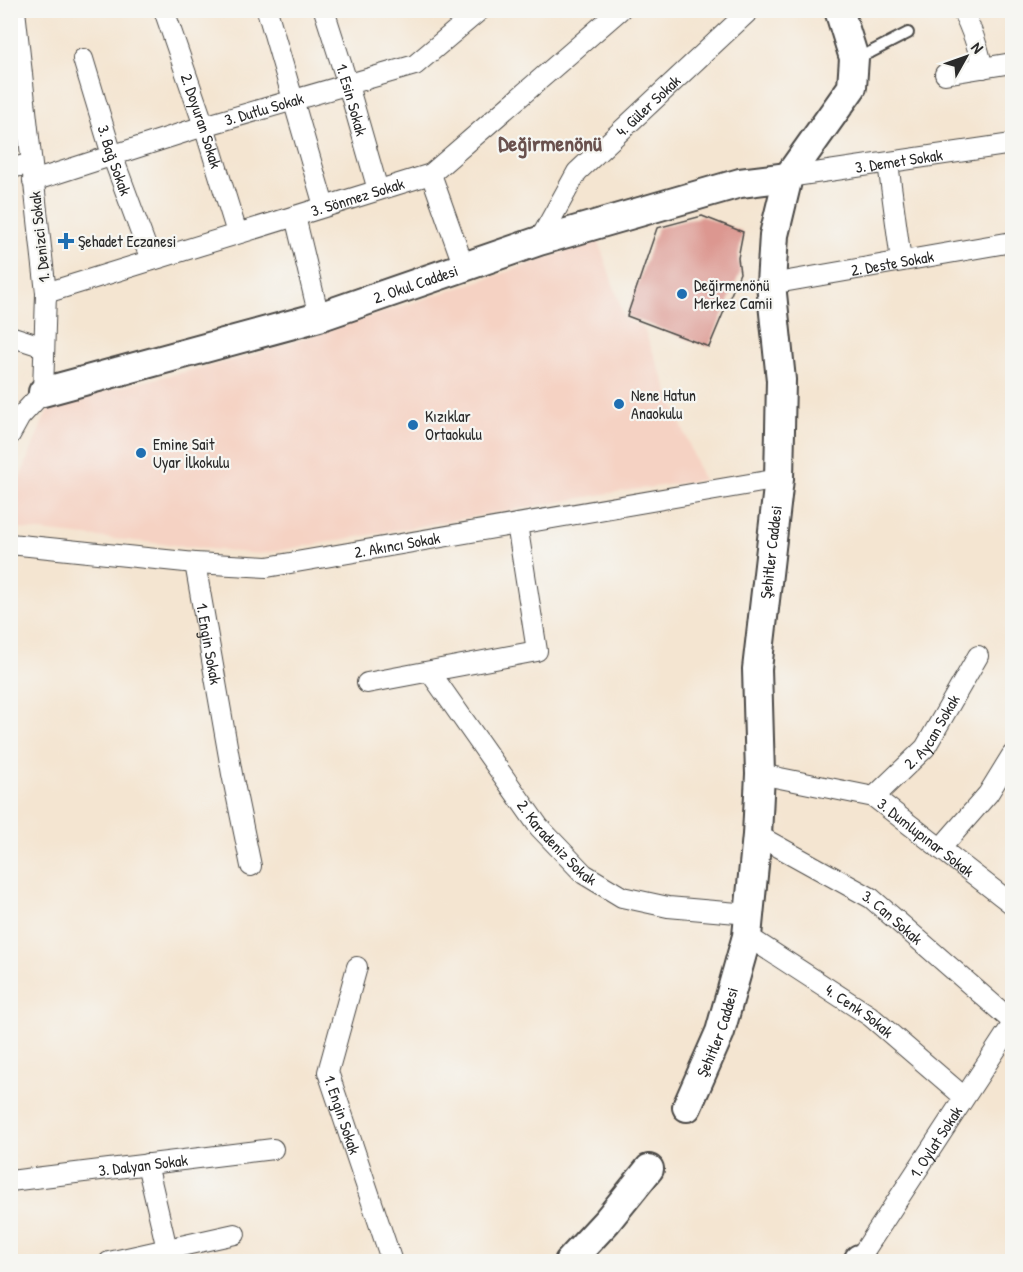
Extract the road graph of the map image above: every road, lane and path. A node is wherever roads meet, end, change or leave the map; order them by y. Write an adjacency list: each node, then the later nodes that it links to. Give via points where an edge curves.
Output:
1 (15, 10): 16 (street, 1. Denizci Sokak)
2 (164, 10): 19 (street, 2. Doyuran Sokak)
3 (267, 10): 18 (street)
4 (324, 10): 17 (street, 1. Esin Sokak)
5 (480, 10): 17 (street, 3. Dutlu Sokak, via 415,65)
6 (620, 10): 25 (street, 3. Sönmez Sokak)
7 (750, 10): 31 (street, 4. Güler Sokak, via 577,172)
8 (839, 10): 11 (street, Şehitler Caddesi)
9 (962, 10): 14 (street)
10 (908, 33): 11 (lane)
11 (854, 58): 26 (street, Şehitler Caddesi, via 852,87)
12 (83, 59): 21 (street, 3. Bağ Sokak)
13 (1012, 63): 14 (street)
14 (982, 68): 15 (street)
15 (945, 74)
16 (17, 85): 24 (street, 1. Denizci Sokak)
17 (348, 85): 18 (street, 3. Dutlu Sokak); 27 (street, 1. Esin Sokak)
18 (293, 99): 19 (street, 3. Dutlu Sokak); 28 (street)
19 (204, 126): 21 (street, 3. Dutlu Sokak); 30 (street, 2. Doyuran Sokak)
20 (1012, 144): 22 (street, 3. Demet Sokak)
21 (112, 155): 24 (street, 3. Dutlu Sokak); 33 (street, 3. Bağ Sokak)
22 (888, 163): 26 (street, 3. Demet Sokak); 34 (street)
23 (10, 168): 24 (street, 3. Dutlu Sokak)
24 (32, 172): 37 (street, 1. Denizci Sokak)
25 (431, 174): 27 (street, 3. Sönmez Sokak); 35 (street)
26 (788, 177): 31 (street, 2. Okul Caddesi, via 740,183); 36 (street, Şehitler Caddesi, via 774,235)
27 (378, 190): 28 (street, 3. Sönmez Sokak)
28 (324, 206): 29 (street, 3. Sönmez Sokak)
29 (295, 216): 30 (street, 3. Sönmez Sokak); 38 (street)
30 (237, 233): 33 (street, 3. Sönmez Sokak)
31 (539, 241): 35 (street, 2. Okul Caddesi)
32 (1012, 242): 34 (street, 2. Deste Sokak)
33 (151, 260): 37 (street, 3. Sönmez Sokak)
34 (902, 261): 36 (street, 2. Deste Sokak)
35 (464, 267): 38 (street, 2. Okul Caddesi)
36 (771, 284): 43 (street, Şehitler Caddesi, via 781,380)
37 (46, 293): 40 (street, 1. Denizci Sokak)
38 (319, 317): 41 (street, 2. Okul Caddesi)
39 (10, 336): 40 (street)
40 (44, 347): 41 (street, 1. Denizci Sokak)
41 (43, 392): 42 (street, via 20,417)
42 (10, 435)
43 (780, 479): 44 (street, 2. Akıncı Sokak); 51 (street, Şehitler Caddesi, via 757,669)
44 (518, 524): 46 (street, 2. Akıncı Sokak, via 267,567); 48 (street, via 537,651)
45 (10, 544): 46 (street, 2. Akıncı Sokak)
46 (195, 562): 55 (street, 1. Engin Sokak)
47 (978, 656): 52 (street, 2. Aycan Sokak, via 925,748)
48 (430, 672): 49 (street); 57 (street, 2. Karadeniz Sokak, via 539,827 584,874 622,897)
49 (367, 683)
50 (1012, 755): 54 (street, via 988,794)
51 (760, 774): 52 (street, 3. Dumlupınar Sokak); 53 (street, Şehitler Caddesi)
52 (874, 796): 54 (street, 3. Dumlupınar Sokak)
53 (757, 835): 57 (street, Şehitler Caddesi); 59 (street, 3. Can Sokak, via 871,898)
54 (940, 849): 56 (street, 3. Dumlupınar Sokak)
55 (251, 866)
56 (1010, 897)
57 (748, 925): 60 (street, 4. Cenk Sokak, via 870,1016); 61 (street, Şehitler Caddesi, via 720,1032)
58 (357, 966): 70 (street, 1. Engin Sokak, via 328,1072)
59 (1012, 1023): 60 (street, 1. Oylat Sokak)
60 (964, 1097): 68 (street, 1. Oylat Sokak)
61 (687, 1107)
62 (273, 1149): 63 (street, 3. Dalyan Sokak)
63 (147, 1164): 65 (street, 3. Dalyan Sokak); 67 (street)
64 (649, 1168): 71 (street)
65 (10, 1181)
66 (235, 1234): 67 (street)
67 (168, 1249): 69 (street)
68 (860, 1261)
69 (109, 1262)
70 (392, 1262)
71 (569, 1262)

